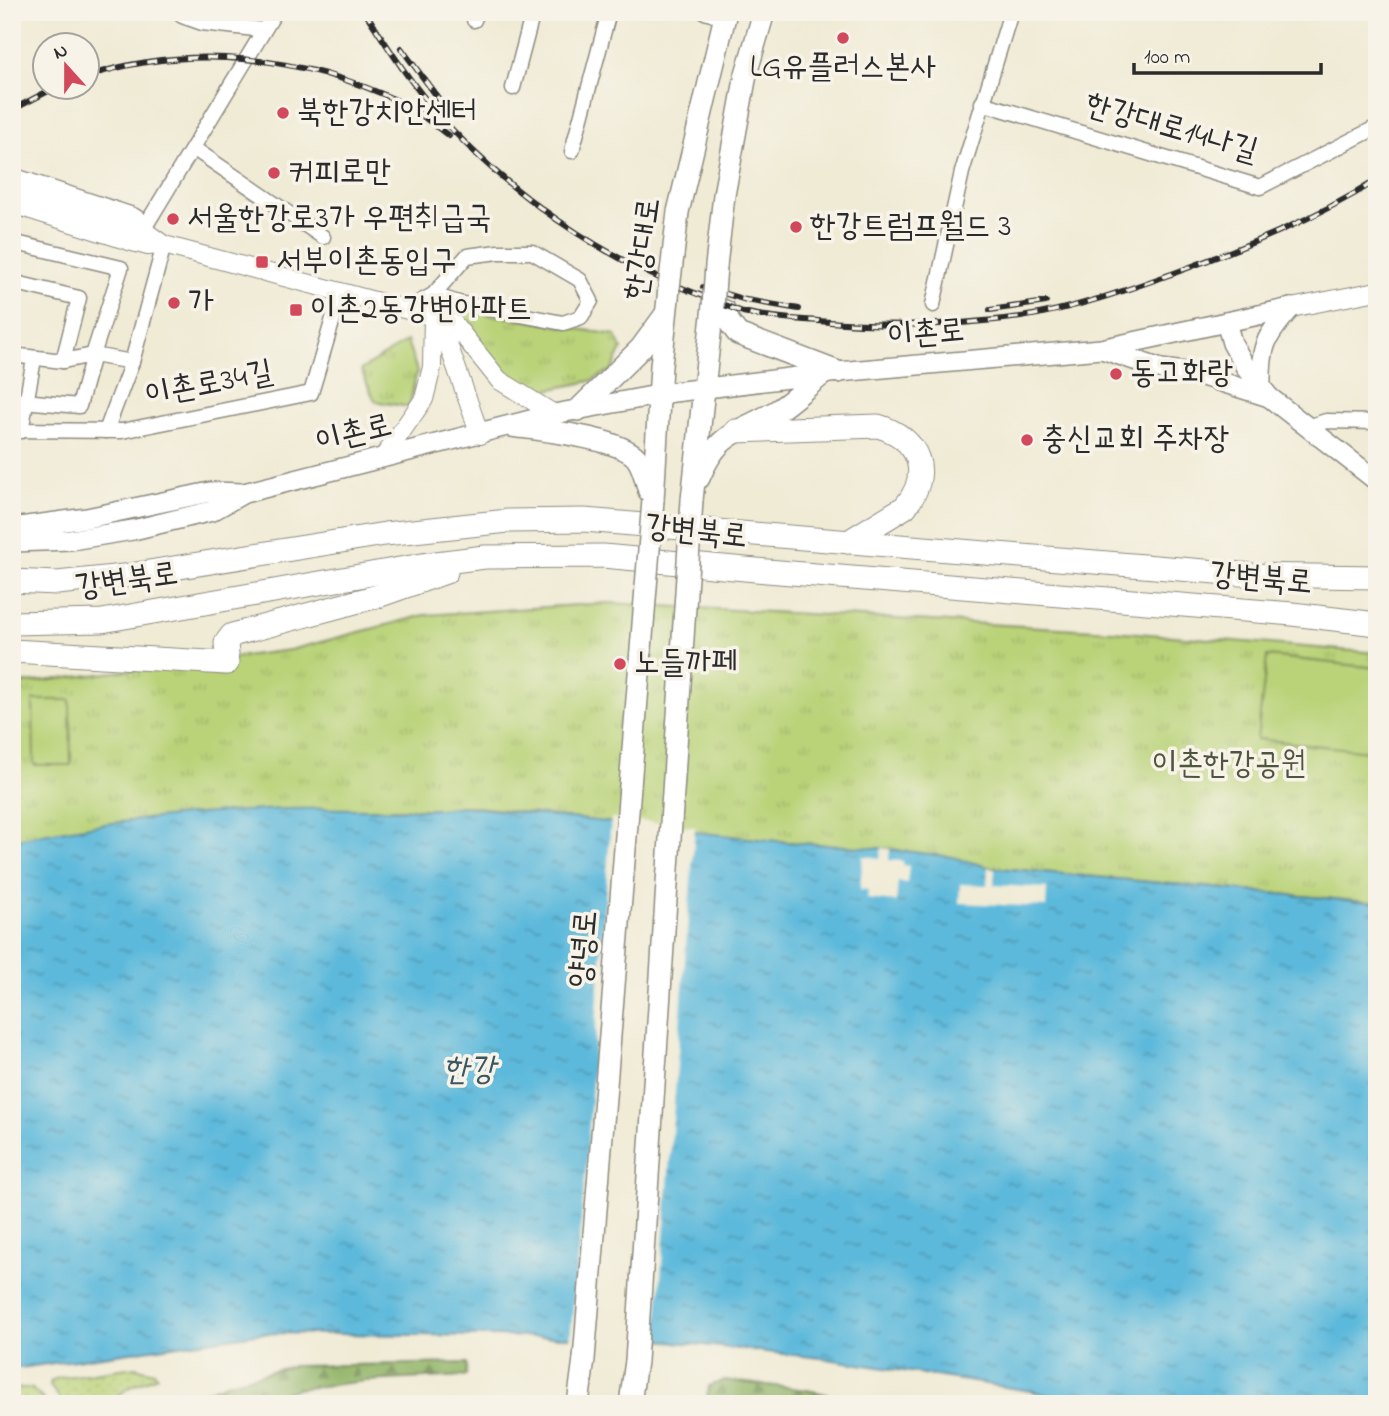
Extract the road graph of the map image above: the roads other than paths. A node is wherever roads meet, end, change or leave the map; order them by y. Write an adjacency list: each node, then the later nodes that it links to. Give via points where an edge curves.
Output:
1 (275, 12): 8 (street)
2 (533, 12): 9 (street)
3 (609, 12): 13 (street)
4 (764, 12): 27 (main road, via 746,74 724,195 716,271)
5 (1011, 12): 10 (street)
6 (719, 14): 30 (main road, 한강대로, bridge, via 678,212)
7 (182, 16): 8 (street, via 202,23)
8 (264, 30): 12 (street)
9 (513, 88)
10 (982, 103): 11 (street, 한강대로14나길, via 1260,187); 26 (street)
11 (1377, 127)
12 (193, 148): 18 (street); 19 (street)
13 (572, 151)
14 (12, 175): 18 (street, via 133,215)
15 (12, 189): 17 (street)
16 (12, 204): 17 (street)
17 (51, 209): 18 (street); 21 (street, via 129,242)
18 (145, 227): 21 (street)
19 (323, 237)
20 (12, 242): 35 (street, via 121,268)
21 (164, 245): 24 (street); 38 (street)
22 (12, 282): 37 (street, via 79,298)
23 (1377, 291): 28 (street, 이촌로)
24 (341, 292): 29 (street); 50 (street, 이촌로34길, via 311,393)
25 (433, 295): 25 (street, via 563,323 581,317 591,301 580,280 533,253 467,256); 29 (street)
26 (933, 305)
27 (719, 308): 39 (main road, via 738,334); 40 (main road)
28 (1291, 308): 32 (main road, 이촌로); 41 (main road, via 1266,339 1260,365)
29 (405, 310): 31 (street)
30 (666, 313): 42 (main road, 한강대로); 44 (main road, via 641,348)
31 (433, 316): 45 (street, via 455,325 499,380); 52 (street, via 446,338); 53 (street, via 432,367 424,399)
32 (1226, 322): 33 (main road, 이촌로); 41 (main road, via 1232,343)
33 (1101, 349): 39 (main road, 이촌로); 41 (main road, via 1161,369)
34 (12, 355): 36 (street)
35 (93, 355): 37 (street); 38 (street); 43 (street, via 79,406)
36 (34, 359): 37 (street); 43 (street)
37 (63, 361)
38 (132, 362): 50 (street)
39 (830, 373): 40 (main road, 이촌로); 51 (main road, via 776,411)
40 (703, 390): 42 (main road, 이촌로); 56 (main road)
41 (1265, 392): 48 (main road)
42 (660, 395): 44 (main road, 이촌로); 57 (main road, 한강대로)
43 (19, 401): 49 (street)
44 (578, 410): 45 (main road, 이촌로)
45 (555, 414): 47 (main road, 이촌로)
46 (1377, 422): 48 (street, via 1326,421)
47 (512, 426): 52 (main road, 이촌로); 57 (main road, via 627,449 638,460)
48 (1308, 427): 54 (main road)
49 (17, 431): 50 (street, 이촌로34길)
50 (106, 431)
51 (736, 431): 56 (main road, via 712,450); 60 (highway, via 878,426 910,443 920,473 911,500)
52 (480, 435): 53 (main road, 이촌로)
53 (383, 458): 55 (main road, 이촌로)
54 (1377, 481)
55 (244, 493): 58 (main road, 이촌로, via 210,492 87,518); 59 (main road, 이촌로, via 212,511 133,530 71,540)
56 (692, 498): 70 (main road, bridge, via 636,1361)
57 (653, 500): 69 (main road, 양녕로, bridge)
58 (12, 528)
59 (12, 542)
60 (849, 542): 62 (highway, 강변북로); 64 (highway, 강변북로, via 584,520 508,521 385,534 124,576 57,583)
61 (485, 557): 66 (highway, 강변북로, via 102,621); 67 (highway, 강변북로, via 603,556); 68 (highway, via 378,596 232,635 226,643 227,659)
62 (1253, 575): 63 (highway, 강변북로); 65 (highway, 강변북로)
63 (1377, 577)
64 (12, 581)
65 (1377, 593)
66 (12, 623)
67 (1377, 624)
68 (12, 651)
69 (582, 1369): 71 (main road, 양녕로); 72 (main road)
70 (629, 1397)
71 (578, 1404)
72 (586, 1404)

